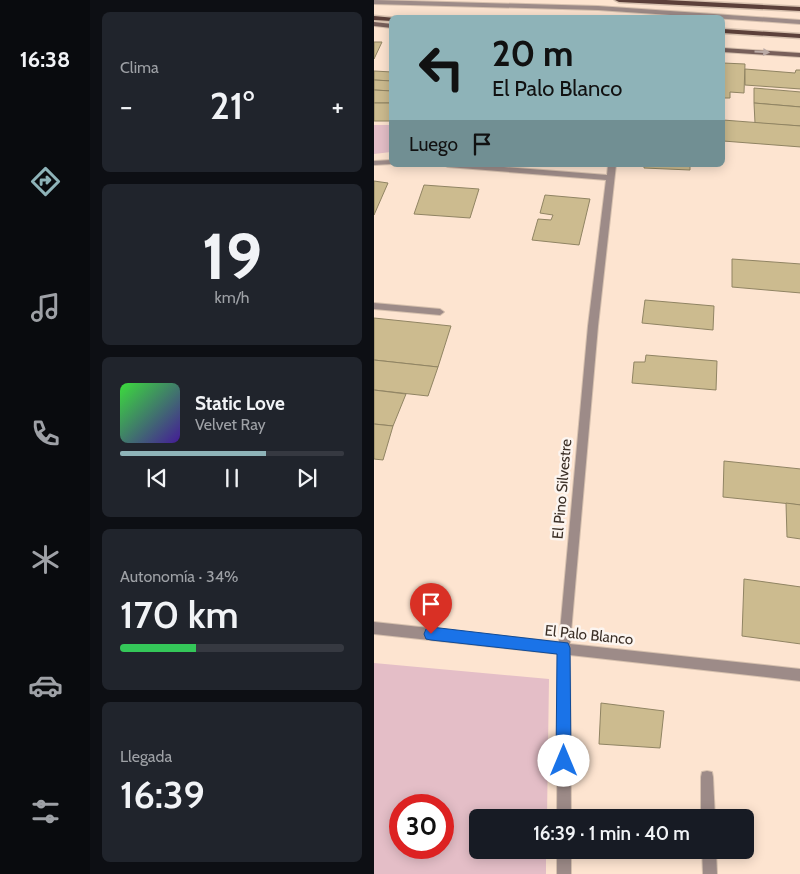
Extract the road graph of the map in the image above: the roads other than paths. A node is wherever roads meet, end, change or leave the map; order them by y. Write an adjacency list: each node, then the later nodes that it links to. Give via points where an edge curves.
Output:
1 (492, 0): 4 (street)
2 (619, 0): 5 (main road)
3 (374, 2): 4 (street)
4 (598, 8): 6 (street)
5 (800, 9)
6 (699, 15)
7 (725, 17): 10 (street)
8 (374, 18): 9 (main road)
9 (389, 19)
10 (800, 22)
11 (374, 24): 12 (street)
12 (389, 26)
13 (725, 32): 14 (main road)
14 (800, 36)
15 (725, 50): 16 (street, one-way to 16)
16 (800, 55)
17 (389, 162): 18 (street)
18 (374, 163)
19 (473, 167): 21 (street)
20 (612, 167): 21 (street, El Pino Silvestre)
21 (611, 178): 25 (street, El Pino Silvestre, via 593,326)
22 (374, 306): 23 (street)
23 (440, 312)
24 (374, 628): 25 (street, El Palo Blanco)
25 (564, 648): 26 (street, El Palo Blanco); 28 (street, El Pino Silvestre)
26 (800, 675)
27 (707, 777): 29 (street)
28 (564, 809)
29 (708, 809)
30 (564, 859): 32 (street)
31 (710, 859): 33 (street)
32 (564, 874)
33 (710, 874)

